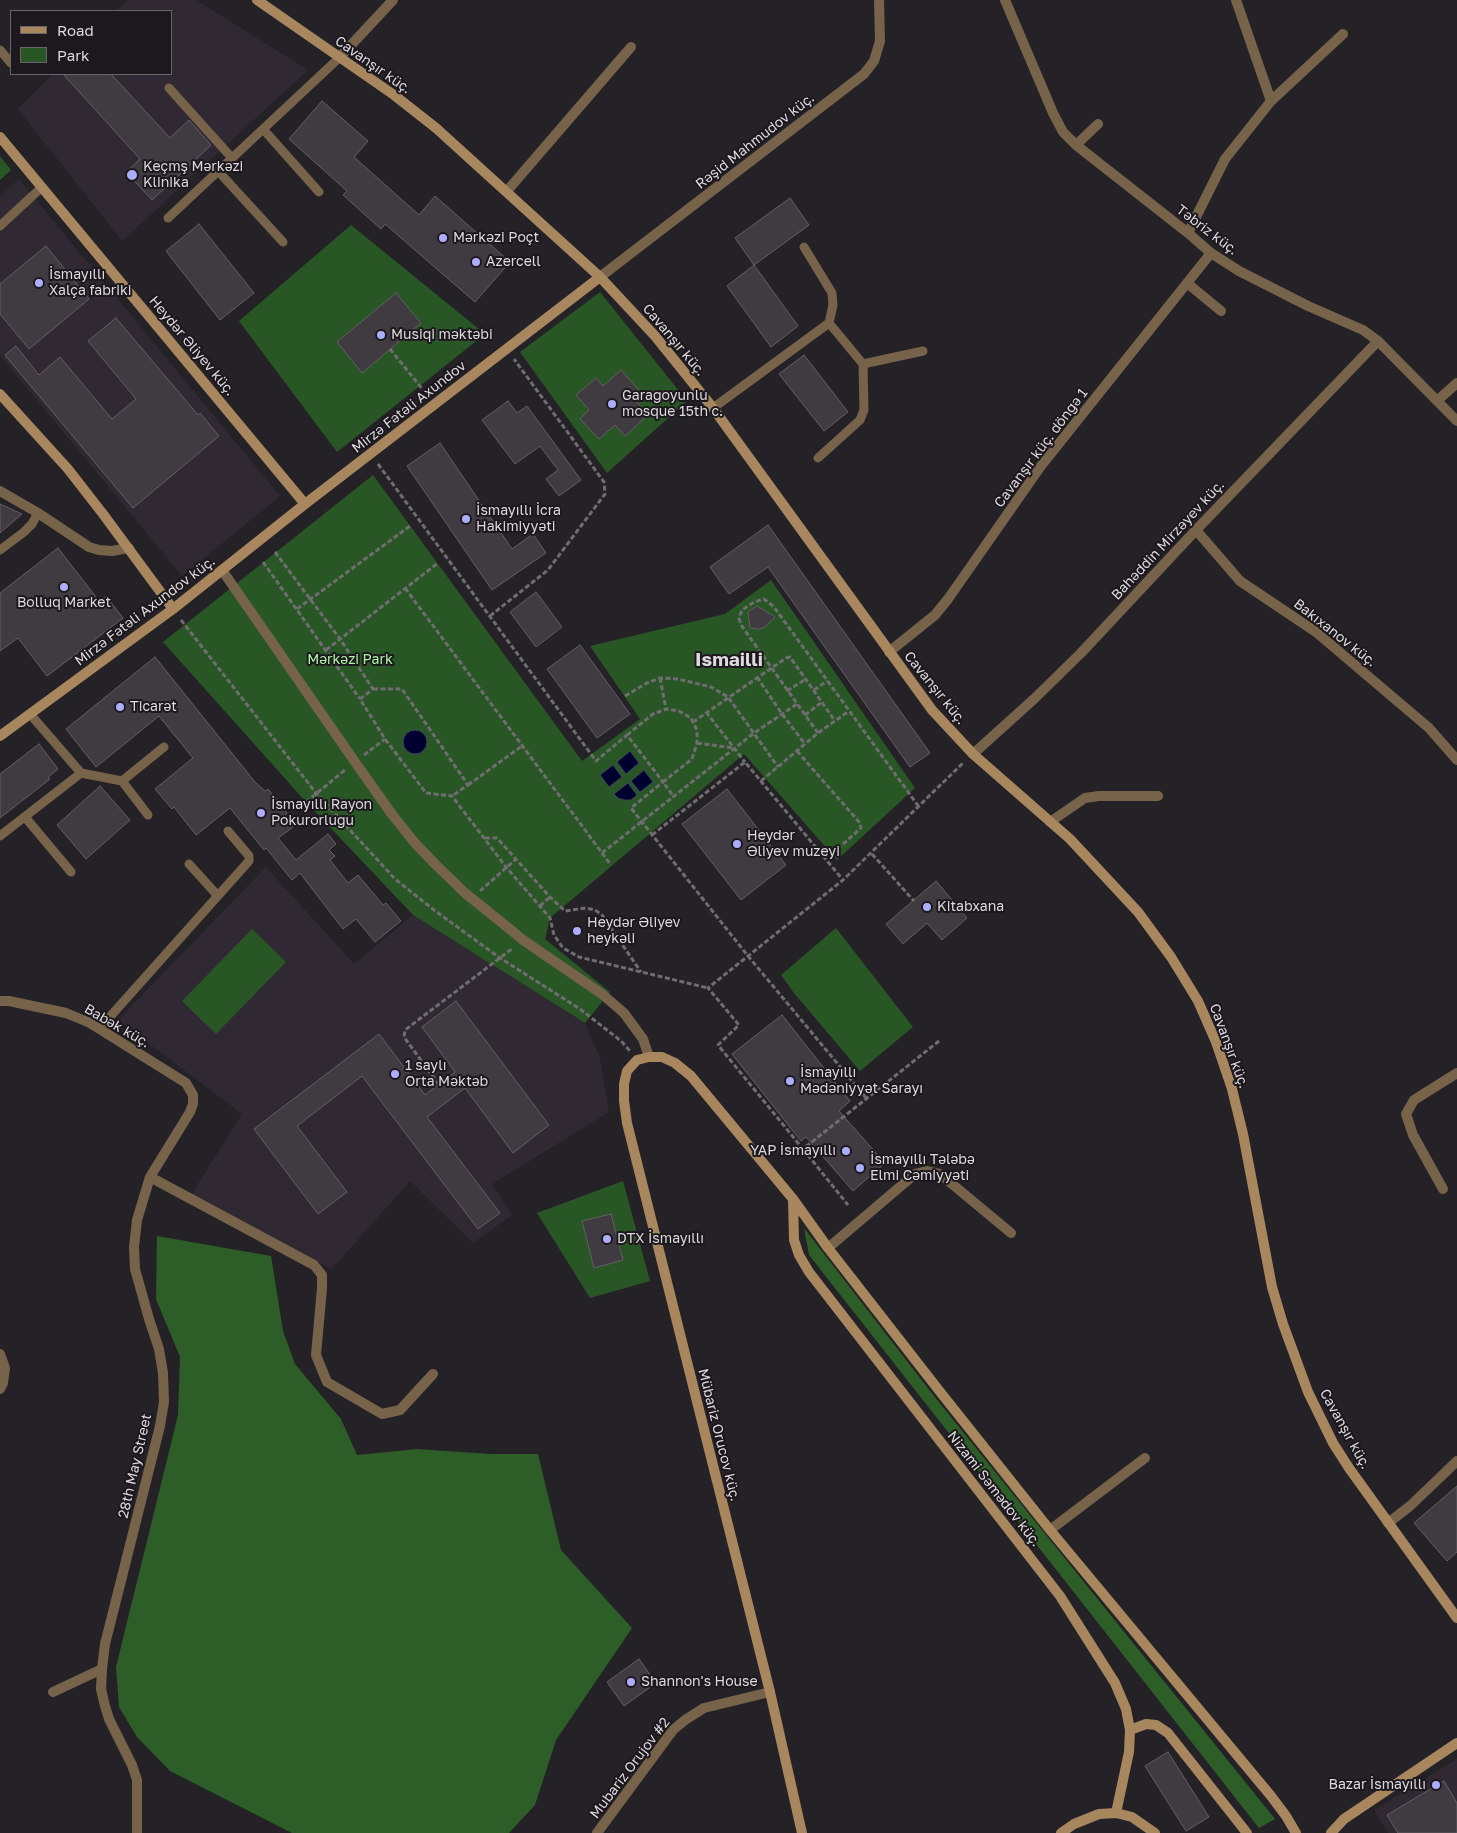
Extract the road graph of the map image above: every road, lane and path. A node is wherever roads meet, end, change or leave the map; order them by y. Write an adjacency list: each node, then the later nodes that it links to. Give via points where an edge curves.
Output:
1 (256, 0): 9 (street, Cavanşır küç.)
2 (393, 0): 9 (street)
3 (879, 0): 28 (street, Rəşid Mahmudov küç., via 880,41 874,61 864,74)
4 (1005, 0): 16 (street, Təbriz küç., via 1053,113 1063,132)
5 (1236, 0): 12 (street)
6 (1343, 34): 12 (street)
7 (631, 47): 21 (street)
8 (0, 50): 10 (lane)
9 (339, 58): 14 (lane); 21 (street, Cavanşır küç., via 394,95)
10 (10, 62)
11 (169, 88): 17 (lane)
12 (1271, 101): 24 (street, via 1225,159)
13 (1098, 124): 16 (street)
14 (264, 129): 17 (lane); 20 (lane)
15 (0, 138): 19 (street, Heydər Əliyev küç.)
16 (1076, 145): 24 (street, Təbriz küç.)
17 (232, 158): 18 (lane)
18 (218, 171): 22 (lane); 25 (lane)
19 (42, 187): 23 (lane); 46 (street, Heydər Əliyev küç.)
20 (319, 192)
21 (507, 192): 28 (street, Cavanşır küç.)
22 (168, 218)
23 (0, 226)
24 (1188, 233): 27 (street, Təbriz küç.)
25 (283, 242)
26 (804, 247): 31 (lane, via 832,293)
27 (1211, 254): 29 (street, Cavanşır küç. döngə 1); 32 (street, Təbriz küç., via 1308,306 1363,330)
28 (600, 277): 34 (street, Mirzə Fətəli Axundov); 41 (street, Cavanşır küç., via 655,336)
29 (1187, 283): 30 (street); 63 (street, Cavanşır küç. döngə 1, via 1041,466 948,599 935,615)
30 (1221, 311)
31 (829, 323): 36 (lane); 41 (lane)
32 (1378, 341): 39 (street, Təbriz küç.); 49 (street, Bahəddin Mirzəyev küç.)
33 (390, 349): 40 (path)
34 (506, 349): 40 (street, Mirzə Fətəli Axundov); 60 (path, via 604,482 605,494 548,570)
35 (923, 351): 36 (lane)
36 (863, 364): 44 (lane, via 864,410 860,420)
37 (1457, 383): 39 (street)
38 (0, 394): 50 (street, via 68,469)
39 (1438, 400): 42 (street, Təbriz küç.)
40 (434, 404): 43 (street, Mirzə Fətəli Axundov)
41 (713, 408): 63 (street, Cavanşır küç.)
42 (1457, 421)
43 (370, 454): 46 (street, Mirzə Fətəli Axundov); 60 (path)
44 (818, 458)
45 (0, 491): 47 (street)
46 (305, 504): 55 (street, Mirzə Fətəli Axundov küç.)
47 (38, 513): 50 (street, via 89,547 112,551); 51 (lane, via 24,532)
48 (410, 526): 57 (path)
49 (1196, 530): 95 (street, Bahəddin Mirzəyev küç., via 1081,653); 96 (street, Bakıxanov küç., via 1240,581 1316,632 1429,728)
50 (129, 548): 58 (street)
51 (0, 550)
52 (275, 552): 57 (path)
53 (263, 562): 59 (path)
54 (438, 563): 56 (path)
55 (222, 570): 58 (street, Mirzə Fətəli Axundov küç.); 127 (street, via 392,813 436,865)
56 (405, 588): 61 (path); 91 (path)
57 (311, 600): 59 (path); 61 (path)
58 (173, 609): 80 (street, Mirzə Fətəli Axundov küç.); 132 (path, via 316,793 356,838 395,879)
59 (297, 609): 62 (path)
60 (490, 616): 87 (path, via 596,761)
61 (340, 639): 62 (path); 69 (path)
62 (326, 650): 74 (path)
63 (888, 652): 95 (street, Cavanşır küç., via 932,710)
64 (771, 668): 66 (path); 67 (path, via 790,657); 68 (path, via 739,618 742,610 764,599 774,607); 71 (path)
65 (660, 678): 72 (path); 73 (path, via 711,687); 77 (path)
66 (757, 678): 73 (path); 81 (path)
67 (806, 679): 70 (path); 71 (path)
68 (827, 680): 70 (path); 78 (path)
69 (373, 689): 74 (path); 103 (path, via 402,689)
70 (814, 690): 75 (path)
71 (787, 691): 76 (path)
72 (625, 696)
73 (728, 698): 79 (path); 85 (path)
74 (360, 699): 104 (path, via 426,793)
75 (822, 702): 82 (path); 83 (path)
76 (797, 704): 81 (path); 82 (path)
77 (666, 709): 84 (path, via 678,711); 87 (path, via 653,714)
78 (849, 711): 83 (path); 107 (path)
79 (706, 712): 84 (path); 93 (path)
80 (30, 714): 88 (street, Mirzə Fətəli Axundov küç.); 99 (lane)
81 (782, 714): 85 (path); 90 (path)
82 (805, 715): 86 (path)
83 (835, 721): 86 (path)
84 (693, 722): 89 (path)
85 (754, 733): 93 (path); 98 (path)
86 (818, 733): 90 (path)
87 (627, 735): 102 (path)
88 (0, 736)
89 (697, 742): 93 (path); 102 (path, via 692,759)
90 (805, 744): 94 (path)
91 (522, 746): 103 (path); 116 (path)
92 (164, 747): 100 (lane)
93 (734, 748): 97 (path); 106 (path)
94 (797, 751): 98 (path); 117 (path, via 860,823 861,828)
95 (973, 754): 107 (path); 111 (street, Cavanşır küç.)
96 (1457, 760)
97 (745, 762): 101 (path); 113 (path)
98 (778, 767): 101 (path)
99 (81, 773): 100 (lane); 109 (lane)
100 (122, 781): 108 (lane)
101 (761, 781): 124 (path)
102 (663, 782): 106 (path); 110 (path, via 631,808)
103 (468, 785): 104 (path)
104 (452, 796): 115 (path)
105 (1158, 796): 111 (street, via 1085,798)
106 (674, 797): 110 (path)
107 (919, 807): 118 (path)
108 (148, 814)
109 (25, 817): 114 (lane); 123 (lane)
110 (642, 822): 113 (path); 116 (path)
111 (1050, 822): 156 (street, Cavanşır küç., via 1138,912 1198,1001 1232,1089 1282,1324 1333,1443)
112 (228, 831): 125 (lane, via 249,856 249,861)
113 (652, 835): 131 (path)
114 (0, 836)
115 (485, 838): 119 (path, via 497,838); 122 (path)
116 (602, 853): 121 (path)
117 (832, 854)
118 (872, 854): 124 (path); 128 (path)
119 (516, 859): 122 (path); 126 (path)
120 (189, 864): 125 (lane)
121 (611, 865)
122 (506, 867): 127 (path); 129 (path)
123 (71, 872)
124 (843, 880): 131 (path)
125 (218, 896): 136 (lane)
126 (550, 897): 129 (path); 133 (path, via 564,911 586,908 602,915)
127 (472, 898): 130 (street)
128 (914, 901)
129 (540, 906): 133 (path, via 550,918 554,935 563,948 579,957)
130 (523, 940): 132 (path); 138 (street, via 602,994 624,1013 643,1039)
131 (748, 956): 134 (path); 143 (path)
132 (500, 958): 139 (path, via 580,1009 621,1041); 142 (path, via 405,1030 404,1037)
133 (641, 973): 134 (path)
134 (708, 988): 144 (path, via 738,1025 718,1045)
135 (0, 1000): 136 (street, Babək küç., via 66,1013)
136 (99, 1029): 141 (street, Babək küç.)
137 (939, 1041): 143 (path)
138 (650, 1057): 139 (street); 147 (street, via 662,1057 675,1063 691,1076)
139 (637, 1060): 161 (street, Mübariz Orucov küç., via 627,1071 624,1084 627,1123)
140 (1457, 1073): 146 (street, via 1414,1100 1406,1114 1413,1135)
141 (186, 1083): 145 (street, 28th May Street, via 193,1095 193,1104)
142 (439, 1085)
143 (867, 1099): 144 (path)
144 (803, 1149): 148 (path)
145 (150, 1177): 152 (street, via 314,1264 322,1275 316,1356 327,1382 382,1414 400,1410); 159 (street, 28th May Street, via 137,1220 135,1269 159,1350 164,1402 105,1644)
146 (1443, 1189)
147 (793, 1199): 150 (street); 162 (street, Nizami Səmədov küç., via 794,1240 809,1272 1060,1596 1115,1683 1126,1709)
148 (848, 1205)
149 (1011, 1233): 150 (street, via 940,1174 927,1171 915,1174)
150 (828, 1248): 157 (street)
151 (0, 1354): 153 (street, via 5,1368)
152 (434, 1374)
153 (0, 1389)
154 (1145, 1458): 157 (street)
155 (1457, 1461): 156 (street)
156 (1388, 1522): 158 (street, Cavanşır küç.)
157 (1050, 1530): 171 (street, via 1271,1796)
158 (1457, 1618)
159 (102, 1669): 160 (street); 165 (street, 28th May Street, via 101,1689 109,1719 137,1780)
160 (53, 1692)
161 (770, 1692): 166 (street, Mubariz Orujov #2, via 704,1708 684,1720); 167 (street, Mübariz Orucov küç.)
162 (1130, 1730): 164 (street, Nizami Səmədov küç., via 1129,1752); 170 (street, via 1146,1724 1156,1725 1168,1733)
163 (1457, 1743): 172 (street, via 1344,1818)
164 (1116, 1813): 168 (street, via 1099,1814); 169 (street, via 1132,1817)
165 (137, 1833)
166 (597, 1833)
167 (802, 1833)
168 (1061, 1833)
169 (1155, 1833)
170 (1247, 1833)
171 (1296, 1833)
172 (1332, 1833)

